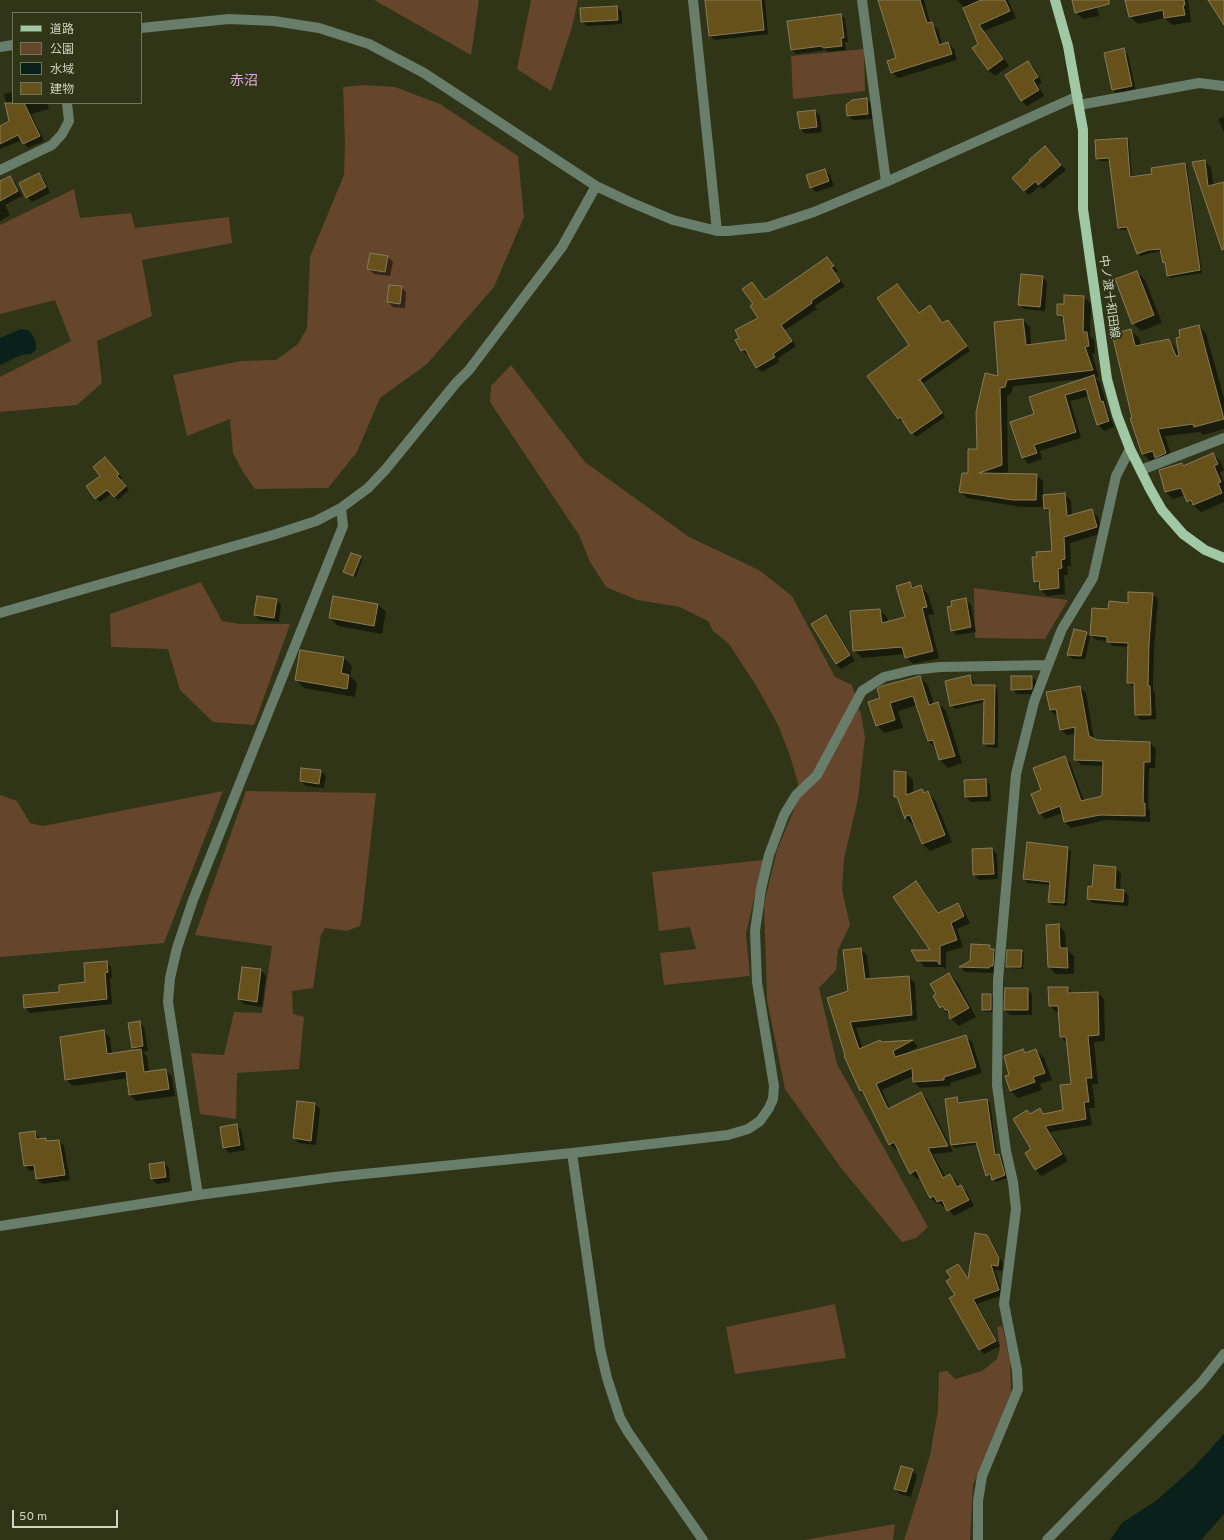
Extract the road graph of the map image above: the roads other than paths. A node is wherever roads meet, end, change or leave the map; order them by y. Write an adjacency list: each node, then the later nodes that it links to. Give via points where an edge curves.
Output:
1 (693, 0): 13 (street)
2 (862, 0): 11 (street)
3 (1055, 0): 8 (main road, 中ノ渡十和田線, via 1068,46)
4 (142, 28): 12 (street, via 229,19 274,21 319,28 368,44 424,72)
5 (12, 45): 6 (street)
6 (0, 47)
7 (1224, 86): 8 (street, via 1199,83)
8 (1079, 101): 11 (street); 15 (main road, 中ノ渡十和田線, via 1083,130 1083,209 1103,358 1107,379)
9 (67, 104): 10 (street, via 69,121 52,145)
10 (0, 170)
11 (886, 182): 13 (street, via 814,212 768,227)
12 (596, 186): 13 (street, via 673,220); 17 (street, via 562,247 469,370 386,469 368,488)
13 (716, 231)
14 (1224, 438): 16 (street)
15 (1130, 449): 16 (main road, 中ノ渡十和田線); 20 (street, via 1116,476 1093,578 1062,629)
16 (1141, 470): 18 (main road, 中ノ渡十和田線, via 1162,510 1183,534 1205,550)
17 (340, 508): 19 (street, via 316,521 274,535); 22 (street, via 343,526 193,900 170,978 168,1002)
18 (1224, 558)
19 (0, 613)
20 (1048, 665): 21 (street, via 913,670 884,678 862,691 817,774 796,795 784,815 769,855 763,882 755,930 757,982 774,1086 770,1108 760,1121 748,1129 728,1135); 26 (street, via 1034,702 1016,774 998,980 997,1085 1016,1209 1004,1304 1017,1370 1018,1389 982,1476 978,1501)
21 (572, 1153): 22 (street, via 334,1177); 25 (street, via 606,1378 620,1418 628,1432)
22 (198, 1195): 23 (street)
23 (0, 1226)
24 (1224, 1354): 27 (street, via 1201,1383)
25 (703, 1540)
26 (978, 1540)
27 (1047, 1540)

